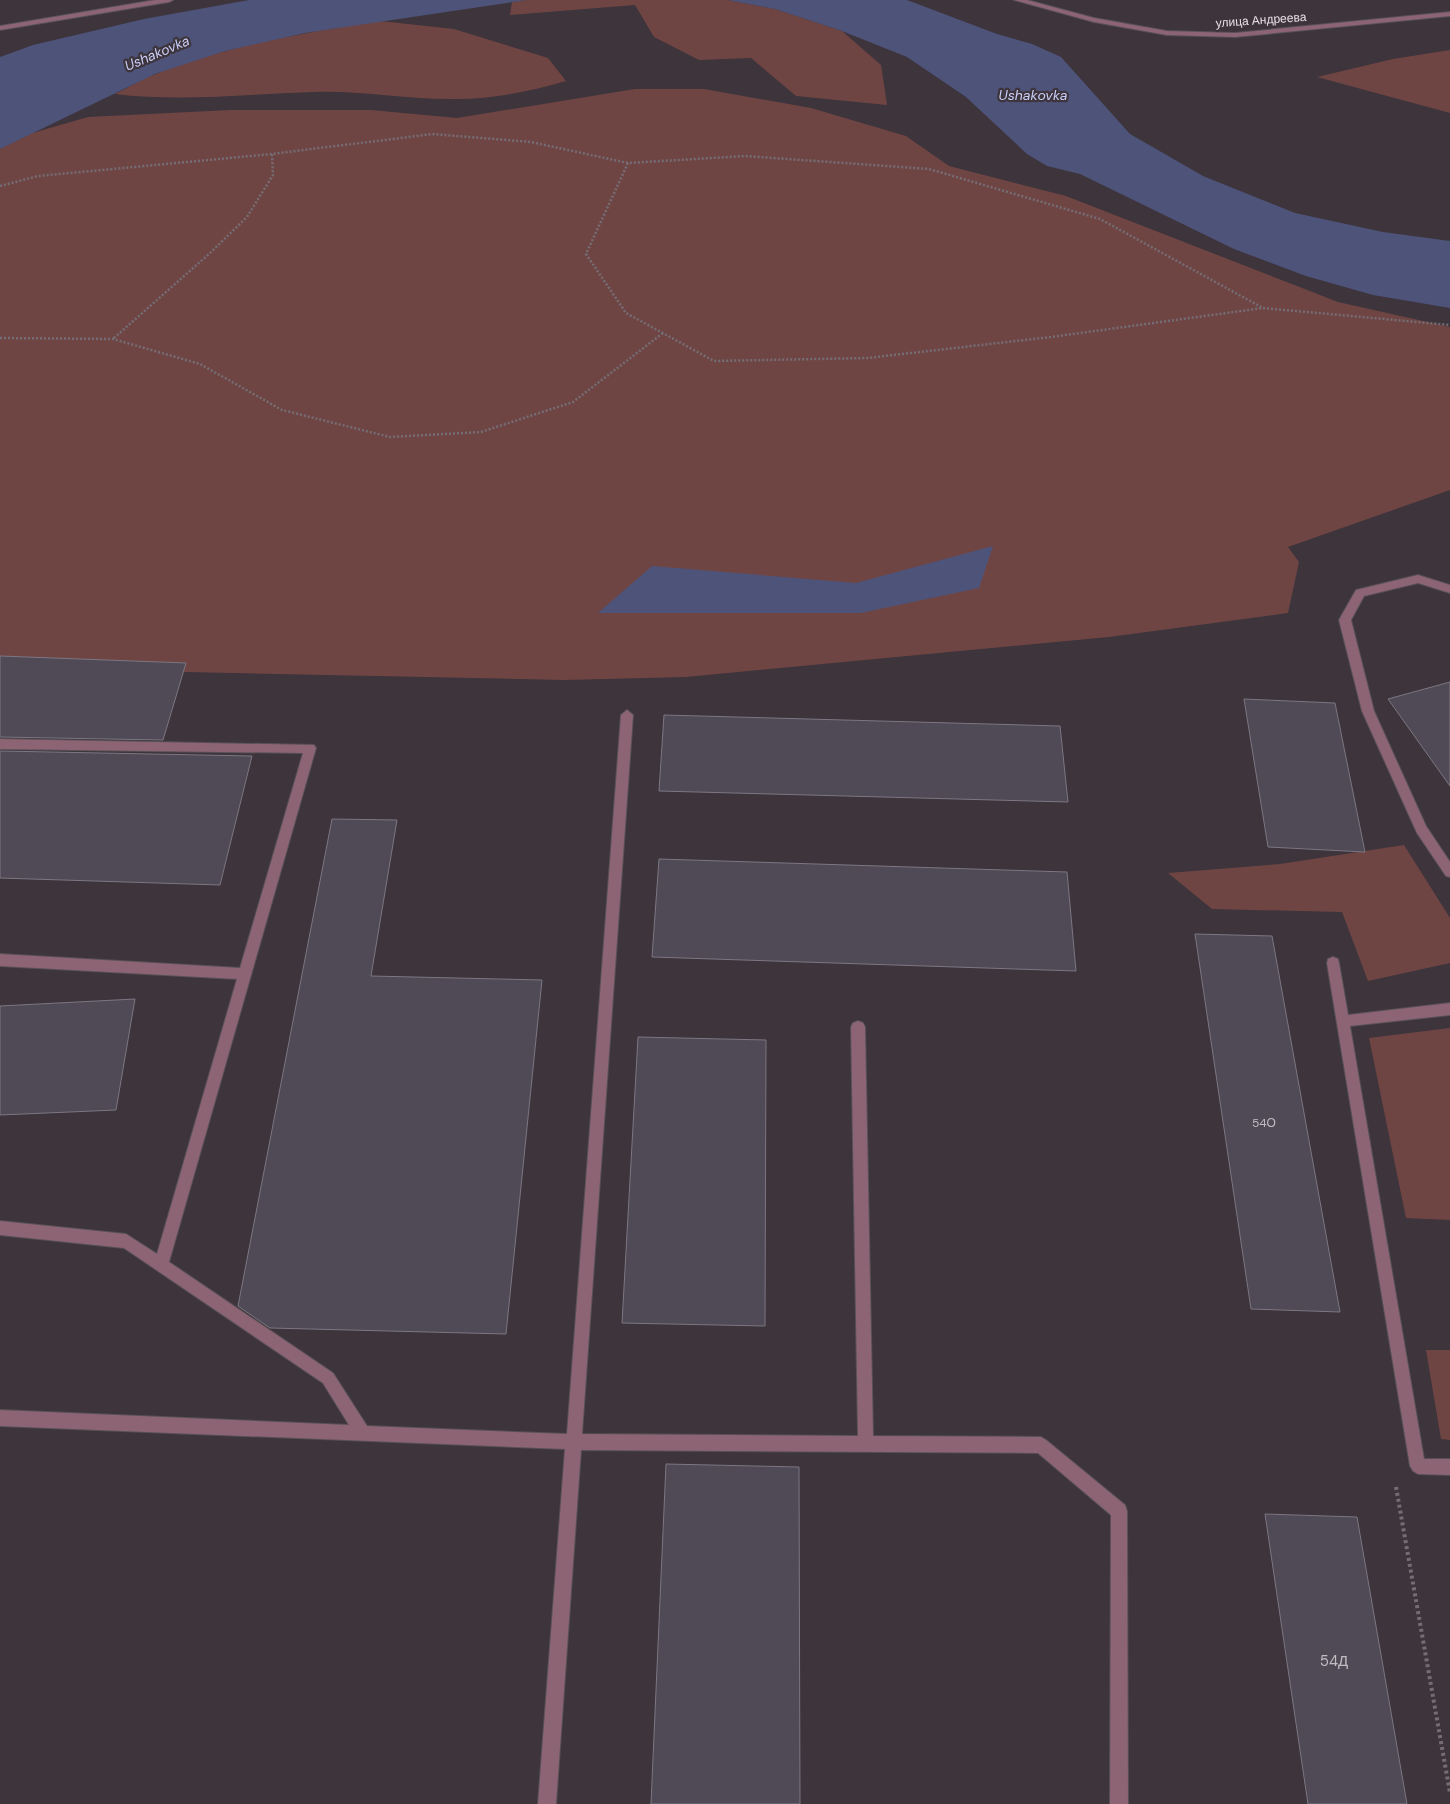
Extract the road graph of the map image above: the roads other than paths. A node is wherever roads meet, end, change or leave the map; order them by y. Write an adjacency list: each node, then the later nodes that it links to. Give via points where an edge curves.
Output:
1 (170, 0): 4 (street)
2 (1018, 0): 3 (street, улица Андреева, via 1094,20 1167,34 1235,35)
3 (1450, 14)
4 (0, 28)
5 (1450, 589): 8 (street, via 1418,579 1360,593 1345,620 1368,711 1421,829)
6 (627, 715): 19 (street)
7 (0, 744): 11 (street, via 310,748)
8 (1450, 872)
9 (0, 960): 11 (street)
10 (1334, 963): 13 (street)
11 (245, 974): 16 (street)
12 (1450, 1009): 13 (street)
13 (1343, 1021): 21 (street, via 1418,1466)
14 (858, 1027): 20 (street)
15 (0, 1228): 16 (street, via 126,1241)
16 (160, 1265): 18 (street, via 328,1378)
17 (0, 1418): 18 (street)
18 (363, 1433): 19 (street)
19 (573, 1442): 20 (street); 22 (street)
20 (866, 1444): 23 (street, via 1041,1445 1119,1511)
21 (1450, 1467)
22 (547, 1804)
23 (1119, 1804)

